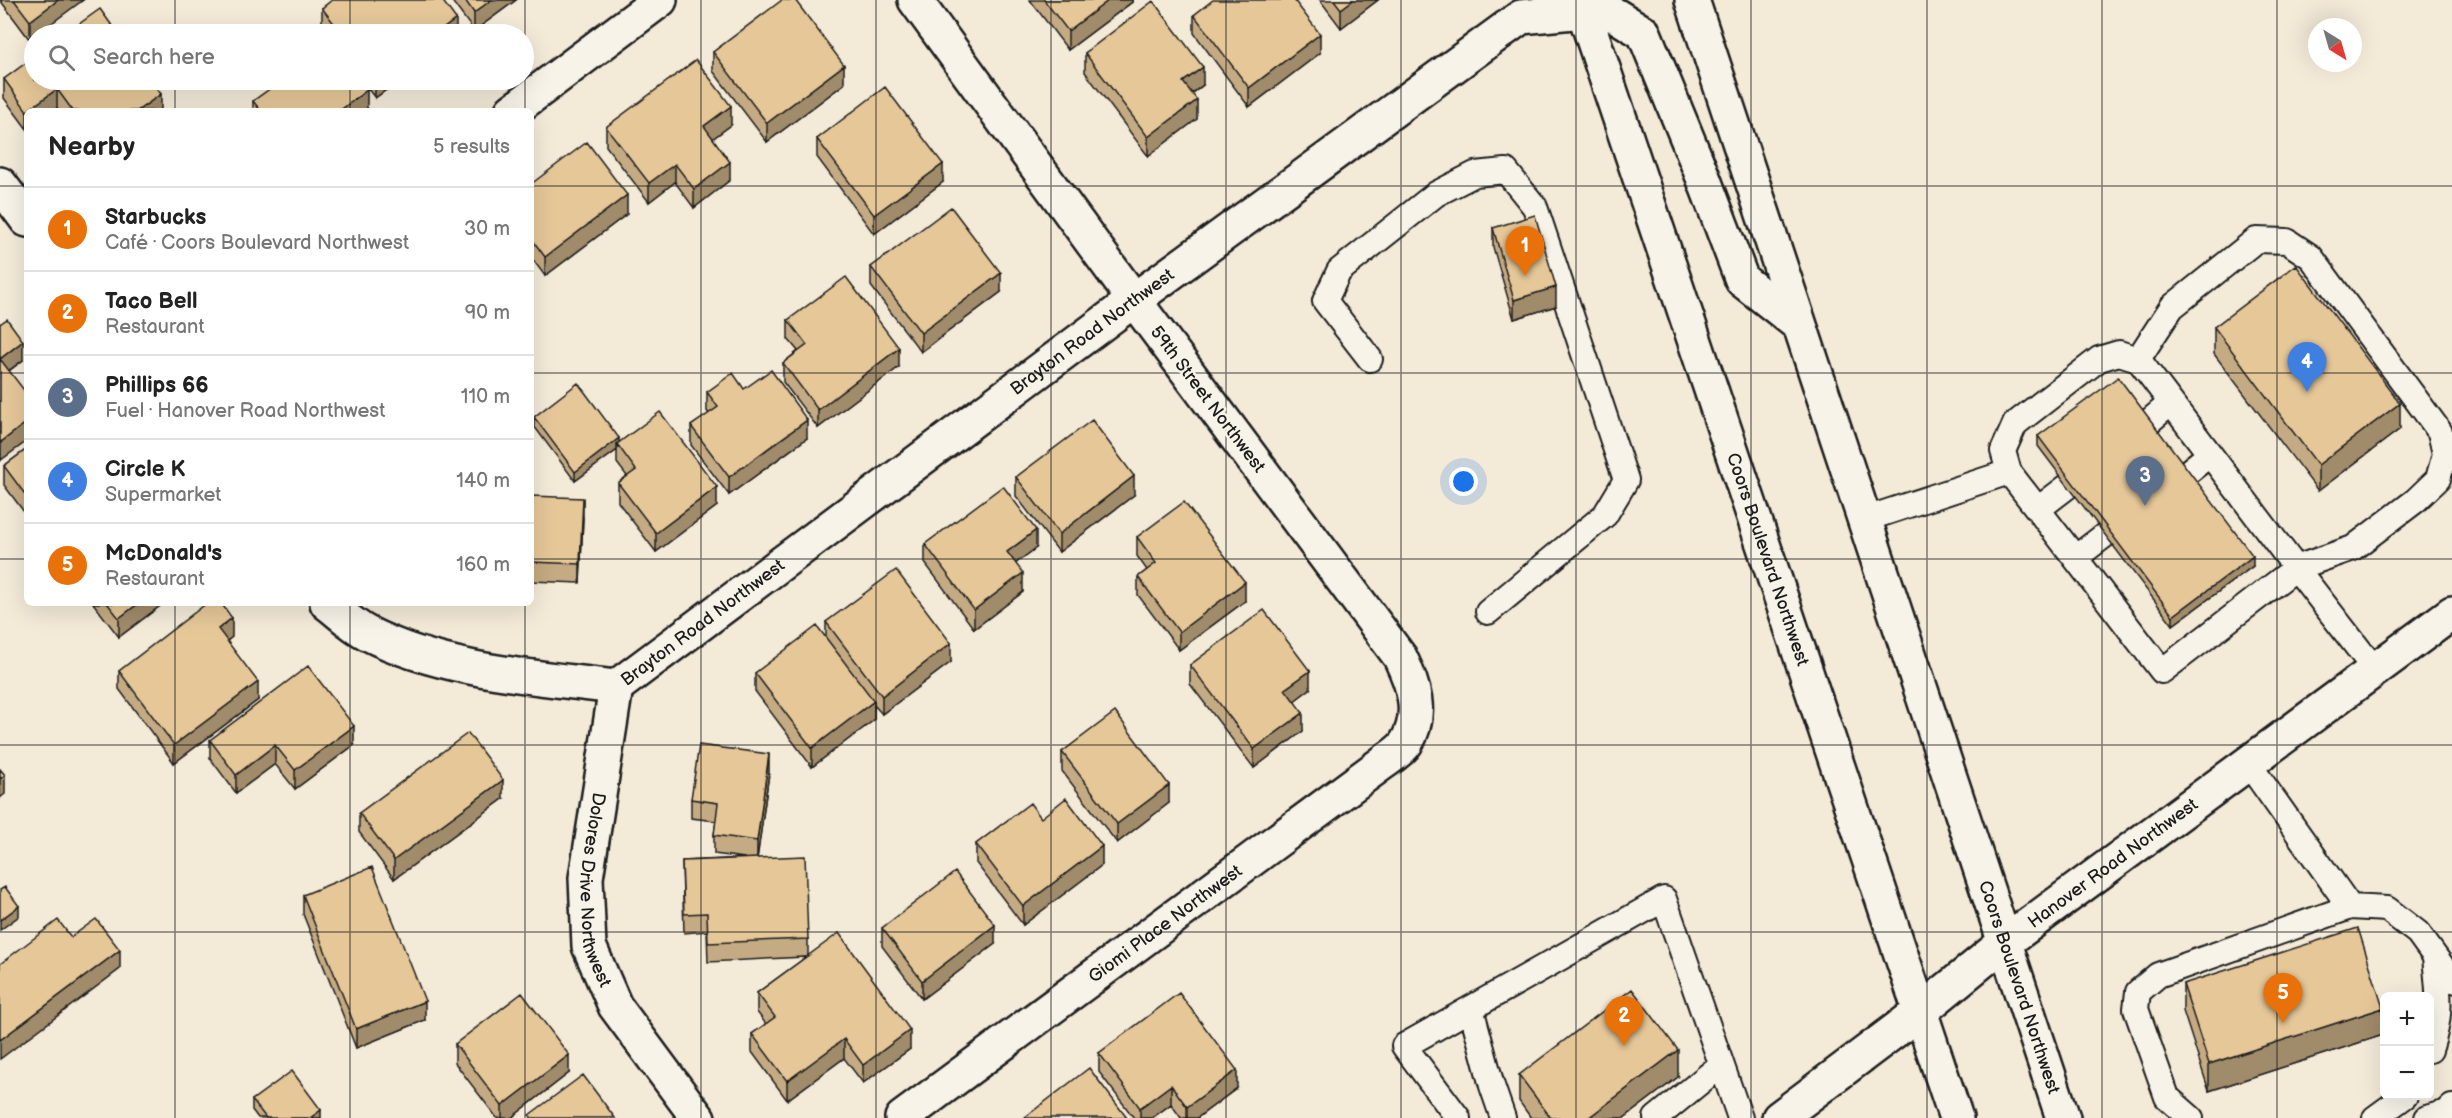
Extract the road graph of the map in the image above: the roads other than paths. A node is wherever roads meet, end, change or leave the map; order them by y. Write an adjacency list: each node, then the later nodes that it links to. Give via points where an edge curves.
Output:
1 (660, 0): 5 (street)
2 (915, 0): 8 (street, 59th Street Northwest)
3 (1692, 0): 9 (street, Coors Boulevard Northwest)
4 (1582, 6): 8 (street, Brayton Road Northwest, via 1521,17); 9 (street, Brayton Road Northwest, via 1615,15 1644,33 1742,280); 34 (street, Coors Boulevard Northwest)
5 (516, 108)
6 (0, 184): 7 (street)
7 (24, 216)
8 (1134, 300): 27 (street, Brayton Road Northwest); 28 (street, 59th Street Northwest, via 1400,657 1413,684)
9 (1799, 325): 19 (street, Coors Boulevard Northwest)
10 (1370, 359): 24 (lane, via 1325,301 1339,271 1436,194 1475,174 1506,171 1535,207 1626,480 1605,515)
11 (2138, 359): 12 (lane); 15 (lane, via 2120,353 2099,358 2015,424 2003,451); 22 (lane, via 2172,307 2256,240 2287,241 2311,257 2440,432 2445,454 2438,479 2415,501 2353,548)
12 (2171, 403): 13 (lane); 14 (lane)
13 (2146, 424)
14 (2210, 454): 16 (lane); 22 (lane)
15 (2009, 472): 18 (lane); 19 (lane)
16 (2184, 474)
17 (2068, 486): 18 (lane)
18 (2038, 509): 21 (lane)
19 (1866, 519): 31 (street, Coors Boulevard Northwest)
20 (2105, 535): 21 (lane)
21 (2075, 558): 22 (lane, via 2162,671)
22 (2296, 567): 26 (lane)
23 (331, 606): 27 (street, via 366,633 435,659 528,677)
24 (1488, 612)
25 (2452, 613): 26 (street, Hanover Road Northwest)
26 (2375, 670): 29 (street, Hanover Road Northwest)
27 (616, 687): 39 (street, Dolores Drive Northwest, via 586,878 590,946 615,1006)
28 (1416, 720): 40 (street, Giomi Place Northwest, via 1406,744 1382,764)
29 (2248, 763): 30 (lane); 31 (street, Hanover Road Northwest)
30 (2350, 907): 32 (lane, via 2387,909 2418,933 2434,956); 48 (lane, via 2158,975 2139,992 2136,1009 2167,1097)
31 (2004, 943): 34 (street, Hanover Road Northwest); 47 (street, Coors Boulevard Northwest)
32 (2448, 997): 35 (lane)
33 (1471, 1008): 36 (lane, via 1664,899); 41 (lane, via 1404,1046); 42 (lane)
34 (1921, 1011): 45 (street, Hanover Road Northwest); 46 (street, Coors Boulevard Northwest)
35 (2431, 1046)
36 (1721, 1065): 43 (lane); 44 (lane)
37 (2398, 1100): 49 (lane)
38 (2452, 1107): 50 (lane)
39 (698, 1118)
40 (902, 1118)
41 (1458, 1118)
42 (1503, 1118)
43 (1656, 1118)
44 (1740, 1118)
45 (1779, 1118)
46 (1956, 1118)
47 (2063, 1118)
48 (2191, 1118)
49 (2375, 1118)
50 (2427, 1118)

